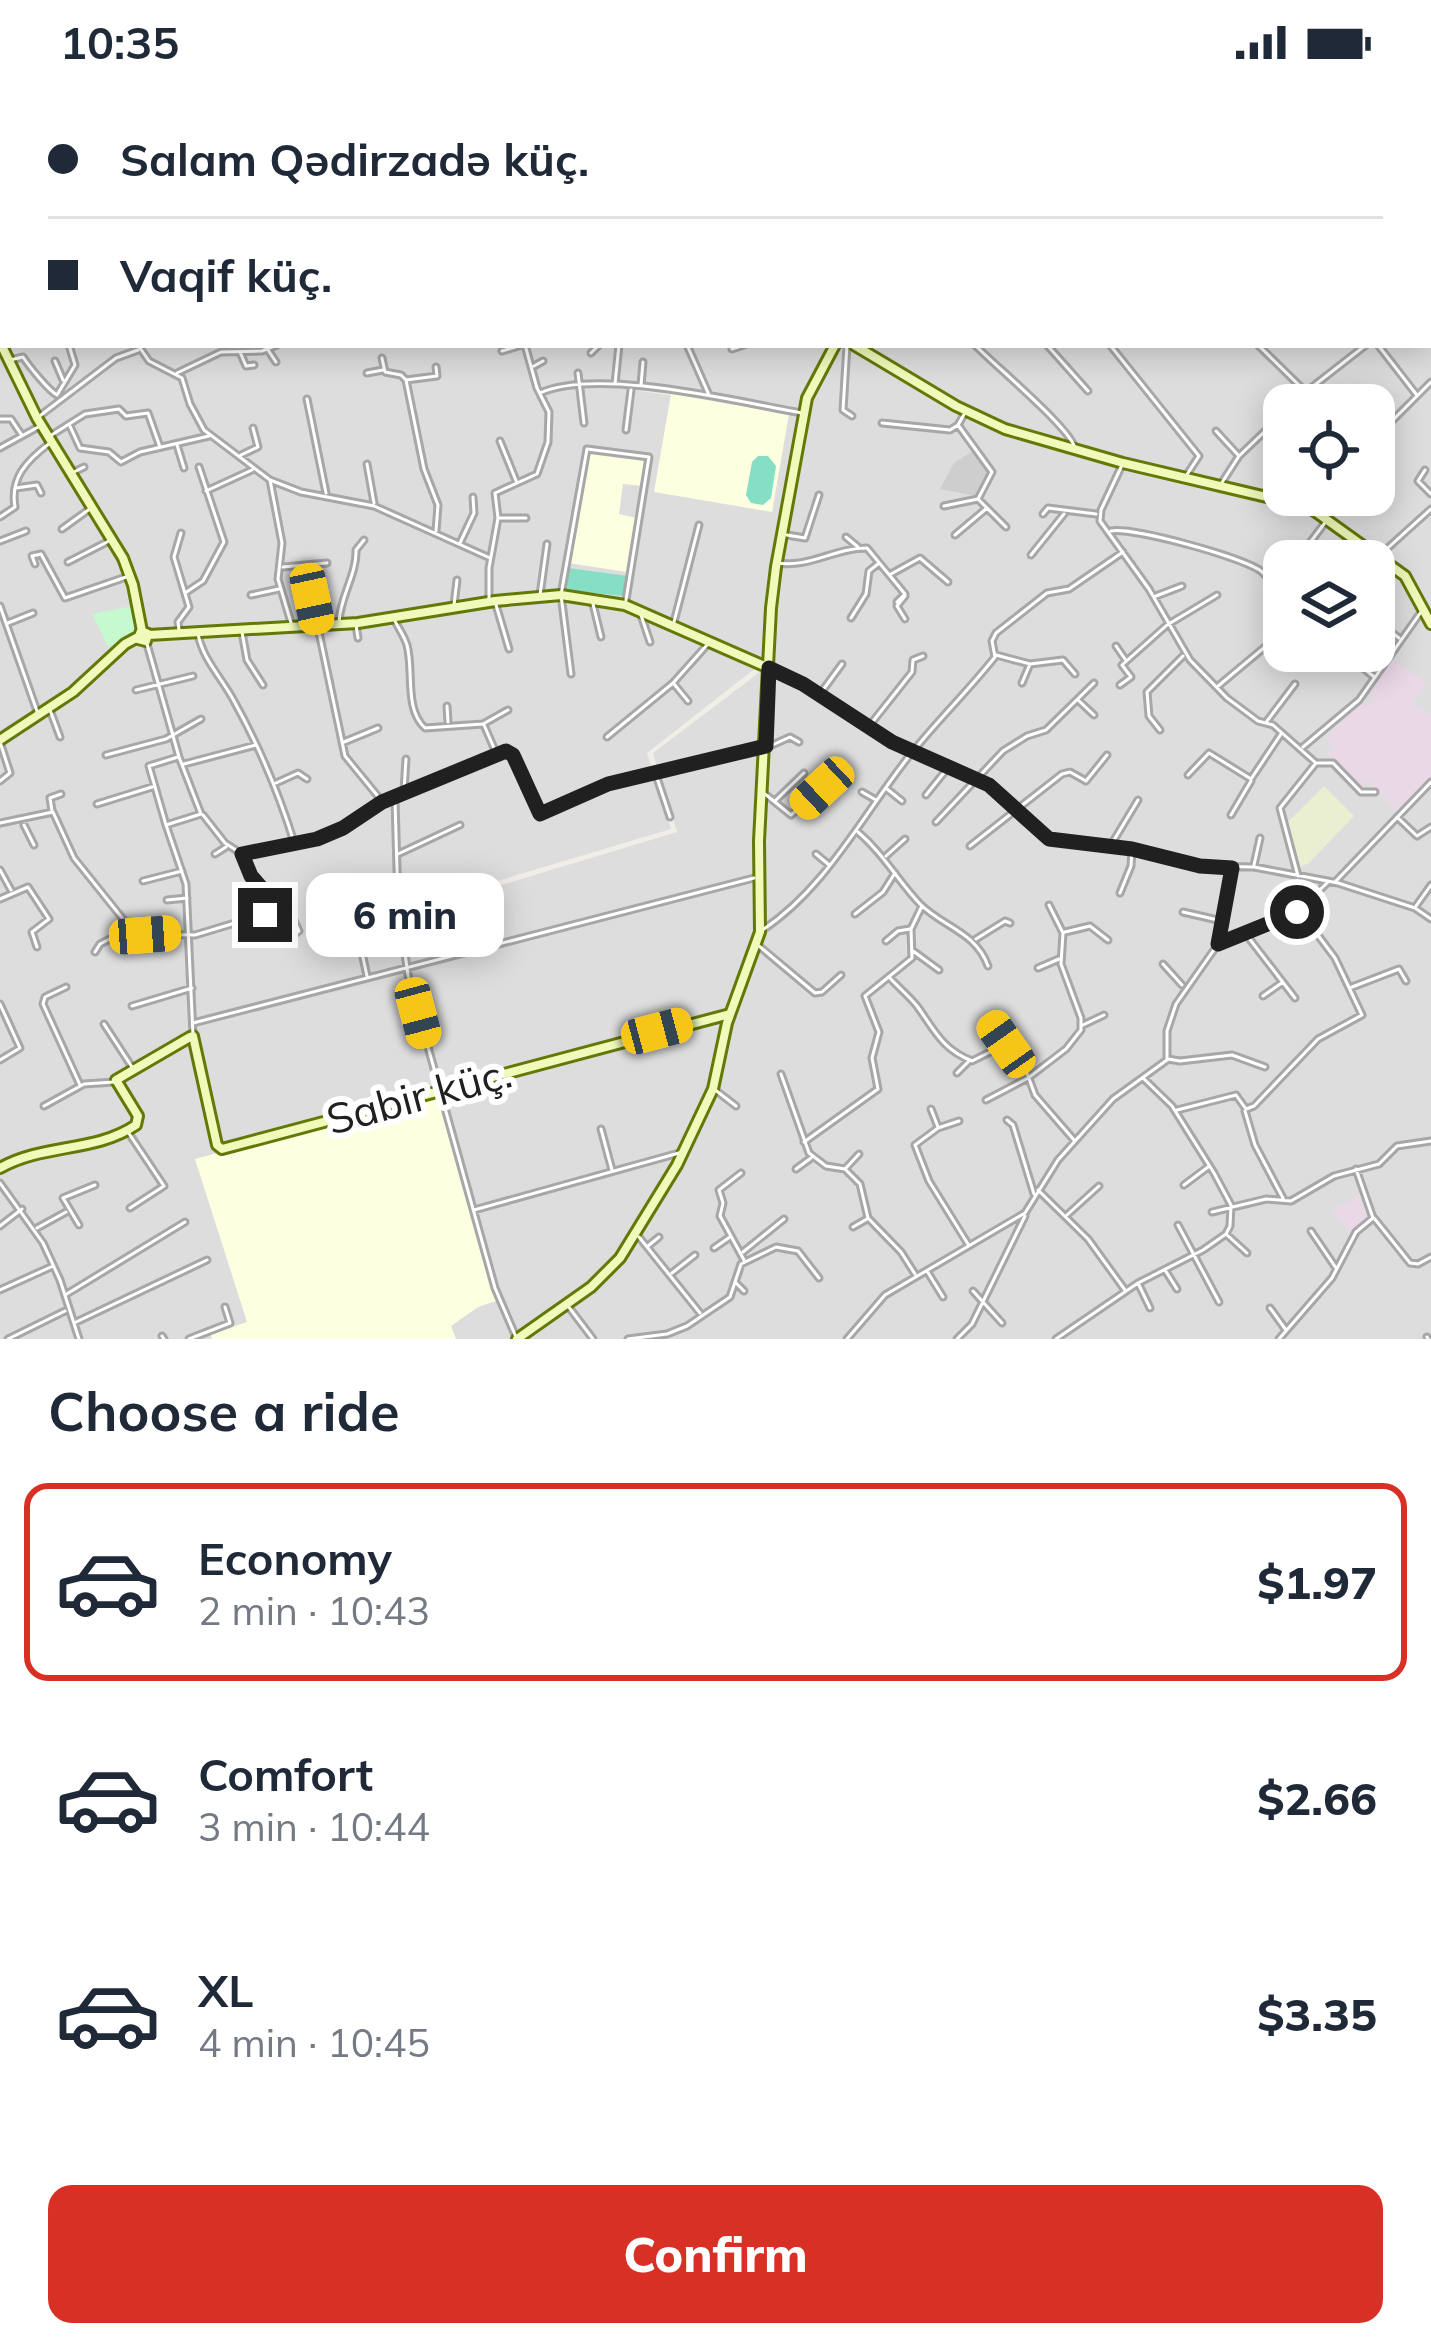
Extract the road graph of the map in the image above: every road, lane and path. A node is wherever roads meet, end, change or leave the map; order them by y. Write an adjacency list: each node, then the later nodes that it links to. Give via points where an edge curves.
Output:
1 (3, 348): 25 (main road)
2 (71, 348): 38 (street, via 75,365)
3 (137, 348): 52 (street)
4 (140, 348): 36 (street)
5 (272, 348): 21 (street)
6 (513, 348): 22 (street)
7 (525, 348): 32 (street)
8 (595, 348): 23 (street)
9 (619, 348): 43 (street)
10 (688, 348): 50 (street)
11 (833, 348): 55 (main road)
12 (851, 348): 56 (street, via 843,410)
13 (856, 348): 53 (main road)
14 (978, 348): 76 (street, via 1061,425)
15 (1050, 348): 46 (street)
16 (1112, 348): 87 (street, via 1199,456)
17 (1261, 348): 40 (street)
18 (1362, 348): 41 (street)
19 (1380, 348): 49 (street)
20 (240, 350): 21 (street); 30 (street, via 246,367); 36 (street)
21 (268, 350): 27 (street)
22 (502, 351)
23 (591, 353)
24 (382, 358): 33 (street)
25 (8, 361): 48 (street, via 23,357 47,393); 59 (main road)
26 (55, 361): 38 (street)
27 (276, 362)
28 (543, 362): 32 (street)
29 (643, 362): 45 (street)
30 (254, 365)
31 (436, 367): 37 (street, via 434,377)
32 (532, 367): 47 (street)
33 (383, 370): 34 (street); 37 (street)
34 (367, 373)
35 (578, 373): 42 (street)
36 (176, 375): 69 (street)
37 (406, 380): 119 (street, via 438,505)
38 (64, 381): 48 (street)
39 (1431, 382): 49 (street)
40 (1297, 384)
41 (1315, 384)
42 (581, 386): 43 (street); 47 (street); 61 (street)
43 (615, 386): 44 (street)
44 (631, 386): 45 (street); 66 (street)
45 (640, 387): 50 (street)
46 (1088, 391)
47 (540, 393): 89 (street, via 549,412 546,451 537,474)
48 (57, 395): 52 (street)
49 (1417, 395): 57 (street)
50 (710, 397): 55 (street)
51 (307, 399): 96 (street)
52 (60, 402): 59 (street)
53 (966, 411): 64 (street); 76 (main road)
54 (99, 413): 60 (street); 63 (street); 75 (street, via 148,413)
55 (804, 413): 121 (main road)
56 (852, 416)
57 (1395, 418)
58 (0, 419): 70 (street, via 11,419)
59 (39, 422): 70 (street); 71 (main road)
60 (100, 423)
61 (584, 423)
62 (882, 423): 64 (street)
63 (69, 424): 71 (street); 75 (street, via 80,448 121,462)
64 (958, 425): 99 (street, via 992,470)
65 (253, 428): 78 (street, via 258,447)
66 (626, 430)
67 (1216, 430): 77 (street)
68 (1263, 433): 77 (street)
69 (211, 435): 73 (street); 78 (street)
70 (22, 436): 74 (street)
71 (50, 440): 86 (main road); 91 (street)
72 (500, 441): 89 (street)
73 (176, 443): 75 (street); 83 (street)
74 (0, 448)
75 (160, 448)
76 (1075, 450): 80 (main road)
77 (1239, 456): 90 (street)
78 (239, 457): 84 (street)
79 (367, 464): 100 (street)
80 (1123, 464): 87 (main road); 107 (street)
81 (199, 466): 92 (street)
82 (84, 467): 86 (street)
83 (184, 468)
84 (254, 468): 88 (street); 92 (street)
85 (1425, 470): 95 (street, via 1418,481)
86 (71, 473): 102 (main road)
87 (1185, 478): 90 (main road)
88 (270, 480): 96 (street); 143 (street)
89 (517, 483): 110 (street, via 495,493)
90 (1220, 486): 94 (main road)
91 (14, 488): 93 (street, via 37,485); 109 (street, via 15,507)
92 (204, 491): 154 (street, via 224,542 203,581)
93 (41, 493)
94 (1263, 493)
95 (1431, 494)
96 (326, 495): 100 (street)
97 (819, 495): 121 (street, via 805,538)
98 (473, 497): 131 (street, via 471,526)
99 (978, 500): 101 (street); 103 (street)
100 (374, 506): 119 (street)
101 (944, 506)
102 (92, 507): 116 (street); 125 (main road)
103 (988, 508): 115 (street); 122 (street)
104 (1429, 511): 112 (street); 130 (street)
105 (1065, 512): 106 (street); 107 (street); 133 (street)
106 (1043, 514)
107 (1100, 515): 118 (street)
108 (1323, 516): 113 (main road)
109 (0, 517)
110 (498, 518): 111 (street); 137 (street)
111 (526, 518)
112 (1431, 518)
113 (1327, 519): 127 (street); 128 (main road)
114 (699, 524): 177 (street)
115 (1006, 527)
116 (62, 529)
117 (26, 531): 129 (street)
118 (1111, 531): 135 (street); 145 (street)
119 (435, 532): 131 (street)
120 (181, 533): 154 (street, via 174,557)
121 (782, 534): 140 (main road)
122 (956, 535)
123 (846, 537): 134 (street)
124 (1034, 537): 133 (street)
125 (112, 539): 138 (street); 146 (main road)
126 (364, 540): 176 (street)
127 (1312, 540)
128 (1357, 540)
129 (0, 542)
130 (1395, 542)
131 (459, 544): 137 (street)
132 (547, 544): 157 (street)
133 (1041, 544): 136 (street)
134 (858, 548): 140 (street, via 800,566); 142 (street, via 870,549)
135 (1123, 551): 150 (street); 196 (street, via 1013,619 994,637)
136 (1031, 555)
137 (490, 558): 163 (street)
138 (68, 562)
139 (328, 563): 143 (street)
140 (777, 563): 201 (main road)
141 (35, 564): 146 (street, via 32,556 41,554 64,598)
142 (879, 564): 147 (street); 172 (street)
143 (281, 566): 152 (street)
144 (1395, 569): 165 (main road)
145 (1263, 573)
146 (130, 576): 185 (main road)
147 (888, 576): 149 (street, via 920,558); 155 (street)
148 (457, 580): 168 (street)
149 (948, 582)
150 (1145, 583): 153 (street); 160 (street)
151 (1182, 586): 160 (street)
152 (280, 589): 156 (street); 181 (street)
153 (1137, 592)
154 (184, 593): 184 (street, via 189,607)
155 (905, 594): 164 (street); 173 (street, via 897,606)
156 (251, 595)
157 (540, 595): 158 (main road); 163 (main road)
158 (561, 595): 161 (main road); 166 (street, via 587,449 647,455); 203 (street)
159 (1217, 595): 179 (street)
160 (1154, 597): 179 (street)
161 (592, 598): 166 (main road); 187 (street)
162 (312, 599): 180 (street)
163 (492, 601): 168 (main road); 193 (street)
164 (897, 602)
165 (1426, 603): 178 (main road); 189 (street)
166 (625, 604): 169 (main road)
167 (0, 606): 175 (street)
168 (454, 607): 171 (main road)
169 (642, 610): 177 (main road); 190 (street)
170 (33, 613): 175 (street)
171 (393, 617): 174 (main road); 226 (street, via 407,646 417,720 425,728)
172 (851, 618)
173 (905, 619)
174 (355, 623): 176 (main road); 188 (street)
175 (7, 624): 223 (street)
176 (339, 624): 180 (main road)
177 (674, 624): 191 (main road)
178 (1431, 624)
179 (1166, 625): 195 (street); 198 (street)
180 (317, 626): 181 (main road); 237 (street)
181 (292, 628): 182 (main road)
182 (242, 631): 183 (main road); 213 (street)
183 (198, 633): 184 (main road); 238 (street)
184 (180, 634): 185 (main road)
185 (144, 636): 212 (street); 220 (main road)
186 (1395, 636): 189 (street)
187 (601, 637)
188 (358, 638)
189 (1399, 639): 206 (street)
190 (650, 642)
191 (709, 642): 201 (main road); 207 (street)
192 (1116, 646): 198 (street)
193 (509, 649)
194 (1263, 649): 214 (street)
195 (1185, 654): 214 (street); 230 (street, via 1147,692)
196 (996, 655): 200 (street); 241 (street)
197 (923, 656): 228 (street)
198 (1126, 660): 211 (street, via 1131,676)
199 (842, 664): 216 (street)
200 (1030, 664): 204 (street, via 1063,660); 208 (street)
201 (769, 668): 216 (street); 239 (main road)
202 (1370, 672): 206 (street)
203 (571, 674)
204 (1075, 674)
205 (193, 676): 212 (street)
206 (1375, 676): 240 (street, via 1352,707)
207 (673, 683): 218 (street); 234 (street)
208 (1022, 683)
209 (1094, 683): 217 (street)
210 (1295, 683): 225 (street)
211 (1120, 685)
212 (159, 686): 215 (street); 232 (street)
213 (263, 686)
214 (1216, 688): 225 (street)
215 (136, 691)
216 (818, 695): 228 (street)
217 (1077, 699): 222 (street); 254 (street)
218 (688, 700)
219 (447, 706): 226 (street)
220 (49, 708): 223 (main road); 233 (street)
221 (508, 710): 227 (street)
222 (1094, 715)
223 (39, 716): 235 (main road)
224 (201, 718): 232 (street)
225 (1266, 723): 231 (street)
226 (448, 724): 227 (street)
227 (484, 724): 243 (street)
228 (869, 726): 241 (street)
229 (378, 728): 237 (street)
230 (1160, 730)
231 (1282, 732): 240 (street); 255 (street)
232 (173, 736): 242 (street); 245 (street)
233 (60, 737)
234 (608, 737)
235 (0, 741): 256 (street, via 10,773)
236 (799, 742): 239 (street, via 790,736)
237 (342, 743): 272 (street, via 347,763)
238 (256, 745): 248 (street); 258 (street)
239 (766, 746): 250 (street); 264 (main road)
240 (1301, 748): 247 (street)
241 (913, 751): 249 (street); 261 (street)
242 (106, 754)
243 (497, 755): 250 (street, via 511,753 540,814); 263 (street)
244 (1107, 755): 275 (street, via 1086,781 1065,772)
245 (179, 757): 248 (street); 259 (street, via 150,764)
246 (406, 759): 263 (street)
247 (1316, 763): 265 (street, via 1328,760 1361,792); 308 (street, via 1280,808)
248 (182, 765): 277 (street)
249 (948, 767): 254 (street); 268 (street)
250 (656, 773): 279 (street)
251 (804, 773): 273 (street)
252 (1188, 775): 255 (street, via 1209,753)
253 (307, 778): 258 (street, via 298,773)
254 (975, 779): 275 (street); 282 (street)
255 (1251, 779): 278 (street)
256 (0, 781)
257 (1431, 782): 280 (street)
258 (274, 784): 290 (street)
259 (155, 786): 274 (street); 284 (street)
260 (822, 788): 273 (street, via 793,815)
261 (886, 788): 269 (street); 271 (street)
262 (862, 792): 269 (street)
263 (404, 793): 267 (street)
264 (763, 793): 273 (street); 307 (main road)
265 (1375, 793)
266 (61, 794): 276 (street, via 50,798)
267 (395, 796): 272 (street); 298 (street)
268 (926, 796)
269 (876, 800): 287 (street)
270 (1138, 800): 294 (street)
271 (902, 801)
272 (382, 802): 290 (street, via 343,828)
273 (775, 802)
274 (97, 804)
275 (1014, 808): 293 (street); 294 (street, via 1049,839)
276 (52, 812): 281 (street); 335 (street, via 74,858)
277 (201, 814): 284 (street); 292 (street)
278 (1231, 814)
279 (670, 817)
280 (1397, 817): 286 (street, via 1417,836); 311 (street)
281 (23, 821): 283 (street); 291 (street)
282 (936, 822)
283 (0, 824)
284 (166, 825): 305 (street)
285 (460, 825): 298 (street)
286 (1431, 827)
287 (857, 831): 300 (street); 301 (street)
288 (1259, 838): 302 (street)
289 (905, 839): 300 (street)
290 (295, 844): 297 (street)
291 (34, 845)
292 (227, 845): 296 (street); 297 (street)
293 (970, 846)
294 (1110, 847): 295 (street)
295 (1132, 849): 303 (street); 316 (street)
296 (215, 854)
297 (242, 854): 326 (street)
298 (397, 854): 322 (street)
299 (816, 854): 301 (street)
300 (884, 858): 306 (street)
301 (829, 866): 337 (street)
302 (1254, 867): 303 (street); 308 (street)
303 (1232, 868): 333 (street)
304 (0, 871): 314 (street)
305 (184, 871): 309 (street); 317 (street)
306 (897, 872): 318 (street); 324 (street)
307 (760, 877): 337 (main road); 353 (street)
308 (1298, 878): 310 (street)
309 (143, 881)
310 (1328, 882): 311 (street); 327 (street)
311 (1336, 883): 325 (street)
312 (1431, 885): 325 (street)
313 (447, 891): 322 (street)
314 (12, 892): 319 (street); 347 (street, via 28,887 45,910 50,921 32,932)
315 (871, 892): 318 (street)
316 (1120, 892)
317 (188, 898): 320 (street); 340 (street)
318 (877, 898): 330 (street)
319 (0, 899)
320 (167, 900)
321 (351, 902): 331 (street)
322 (398, 904): 353 (street)
323 (1049, 905): 338 (street)
324 (922, 906): 336 (street); 344 (street)
325 (1415, 908): 332 (street)
326 (278, 910): 340 (street); 341 (street, via 290,911 299,931)
327 (1299, 910): 339 (street); 364 (street)
328 (371, 913): 331 (street)
329 (1184, 913): 333 (street)
330 (855, 914)
331 (355, 917): 357 (street)
332 (1431, 919)
333 (1222, 921): 345 (street)
334 (1010, 923): 344 (street)
335 (130, 928): 340 (street); 349 (street)
336 (910, 929): 343 (street); 348 (street)
337 (760, 932): 346 (main road)
338 (1063, 933): 342 (street, via 1090,926); 350 (street)
339 (1245, 933): 345 (street); 360 (street)
340 (188, 934): 362 (street)
341 (293, 935)
342 (1108, 940)
343 (886, 941)
344 (974, 941): 352 (street)
345 (1218, 944): 363 (street)
346 (757, 945): 356 (street, via 815,993); 369 (main road)
347 (38, 947)
348 (914, 951): 355 (street); 358 (street)
349 (95, 952)
350 (1061, 959): 354 (street); 374 (street)
351 (1163, 964): 363 (street)
352 (988, 965)
353 (407, 967): 357 (street); 389 (street)
354 (1038, 968)
355 (939, 970)
356 (841, 975)
357 (368, 977): 373 (street)
358 (890, 977): 379 (street, via 941,1043); 403 (street, via 864,999 879,1032 872,1058 878,1089)
359 (1406, 980): 364 (street, via 1399,969)
360 (1284, 981): 365 (street); 366 (street)
361 (66, 987): 387 (street, via 43,1004)
362 (192, 988): 368 (street); 373 (street)
363 (1184, 988): 377 (street, via 1169,1023)
364 (1351, 988): 394 (street, via 1362,1015 1318,1039)
365 (1263, 995)
366 (1294, 998)
367 (0, 1004): 378 (street, via 20,1048)
368 (132, 1006)
369 (730, 1014): 388 (main road); 389 (main road, Sabir küç.)
370 (1104, 1015): 374 (street)
371 (991, 1022): 376 (street)
372 (104, 1024): 381 (street)
373 (193, 1024): 375 (street)
374 (1082, 1025): 384 (street)
375 (193, 1036): 381 (main road); 389 (main road, Sabir küç., via 222,1149)
376 (1006, 1044): 379 (street); 384 (street)
377 (1168, 1058): 380 (street, via 1238,1056); 385 (street)
378 (0, 1060)
379 (969, 1060): 382 (street)
380 (1265, 1067)
381 (133, 1068): 386 (main road)
382 (957, 1073)
383 (781, 1074): 403 (street)
384 (1028, 1078): 390 (street); 401 (street)
385 (1144, 1078): 395 (street); 401 (street)
386 (116, 1082): 387 (street); 400 (main road, via 138,1116)
387 (80, 1085): 391 (street)
388 (713, 1089): 392 (street); 404 (main road)
389 (439, 1090): 424 (street)
390 (986, 1100)
391 (44, 1106)
392 (736, 1106)
393 (931, 1109): 398 (street)
394 (1246, 1109): 395 (street, via 1236,1095); 419 (street)
395 (1175, 1111): 407 (street)
396 (1007, 1120): 418 (street)
397 (959, 1121): 398 (street)
398 (938, 1128): 443 (street, via 916,1148)
399 (601, 1129): 412 (street)
400 (128, 1131): 408 (main road); 420 (street, via 164,1184)
401 (1075, 1141): 418 (street)
402 (1431, 1141): 411 (street, via 1400,1144 1378,1164)
403 (804, 1142): 406 (street)
404 (683, 1154): 412 (street); 437 (main road)
405 (859, 1154): 410 (street)
406 (812, 1156): 409 (street); 410 (street)
407 (1209, 1166): 415 (street); 421 (street)
408 (0, 1168)
409 (796, 1169)
410 (845, 1169): 428 (street, via 860,1184)
411 (1357, 1169): 419 (street); 429 (street)
412 (612, 1172): 424 (street)
413 (741, 1173): 440 (street, via 719,1192 719,1216)
414 (0, 1183): 422 (street)
415 (1184, 1185)
416 (95, 1186): 423 (street, via 64,1196)
417 (1099, 1186): 427 (street)
418 (1036, 1193): 426 (street); 427 (street)
419 (1284, 1200): 421 (street)
420 (130, 1208)
421 (1231, 1208): 425 (street); 439 (street)
422 (22, 1209): 434 (street); 436 (street)
423 (69, 1210): 432 (street); 436 (street)
424 (472, 1210): 486 (street)
425 (1212, 1212)
426 (1025, 1213): 443 (street); 470 (street)
427 (1065, 1216): 467 (street)
428 (868, 1218): 435 (street); 459 (street)
429 (1373, 1218): 451 (street, via 1410,1263); 456 (street, via 1354,1234)
430 (784, 1219): 447 (street)
431 (185, 1222): 468 (street)
432 (79, 1225)
433 (1178, 1225): 450 (street)
434 (0, 1226)
435 (853, 1227)
436 (36, 1228): 454 (street)
437 (630, 1231): 444 (street); 472 (main road, via 607,1272)
438 (1311, 1231): 456 (street)
439 (1226, 1234): 448 (street); 450 (street)
440 (732, 1236): 446 (street); 447 (street)
441 (659, 1237): 444 (street)
442 (789, 1238): 445 (street)
443 (969, 1245): 455 (street)
444 (646, 1246): 458 (street)
445 (787, 1246): 453 (street); 460 (street)
446 (715, 1249)
447 (742, 1253): 453 (street)
448 (1247, 1253)
449 (695, 1256): 458 (street)
450 (1193, 1256): 457 (street); 471 (street)
451 (1431, 1257)
452 (207, 1260): 479 (street)
453 (745, 1261): 461 (street)
454 (54, 1266): 464 (street); 468 (street)
455 (926, 1269): 459 (street); 469 (street)
456 (1338, 1269): 481 (street)
457 (1166, 1270): 462 (street); 463 (street)
458 (671, 1274): 477 (street)
459 (916, 1275): 490 (street, via 879,1299)
460 (819, 1278)
461 (734, 1282): 465 (street); 477 (street, via 730,1297)
462 (1138, 1283): 467 (street); 474 (street)
463 (1177, 1289)
464 (0, 1290)
465 (745, 1291)
466 (973, 1291): 470 (street)
467 (1126, 1291): 492 (street)
468 (64, 1296): 476 (street)
469 (943, 1297)
470 (983, 1300): 478 (street); 491 (street)
471 (1219, 1302)
472 (567, 1304): 486 (main road); 487 (street)
473 (225, 1307): 485 (street, via 230,1323)
474 (1150, 1308)
475 (1270, 1308): 481 (street)
476 (67, 1310): 479 (street); 484 (street)
477 (701, 1315): 480 (street)
478 (1002, 1323)
479 (72, 1324): 483 (street)
480 (681, 1329): 482 (street); 489 (street)
481 (1287, 1332): 493 (street)
482 (653, 1337): 488 (street)
483 (76, 1338)
484 (8, 1339)
485 (189, 1339)
486 (517, 1339)
487 (593, 1339)
488 (628, 1339)
489 (687, 1339)
490 (847, 1339)
491 (957, 1339)
492 (1056, 1339)
493 (1280, 1339)

